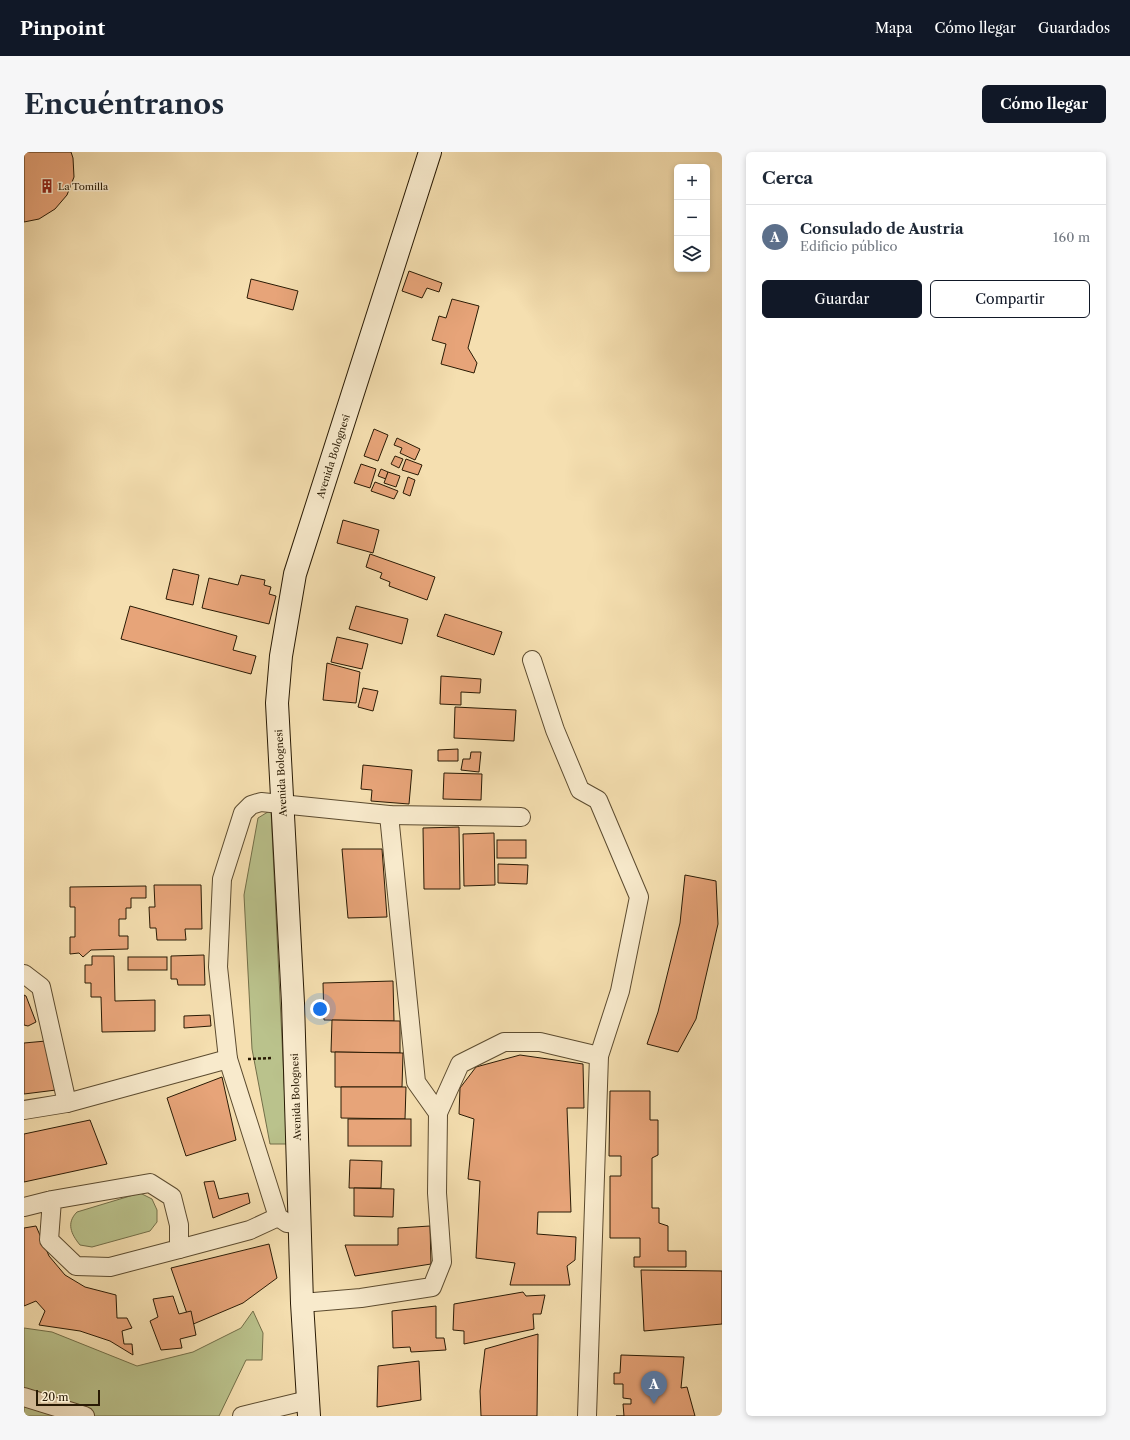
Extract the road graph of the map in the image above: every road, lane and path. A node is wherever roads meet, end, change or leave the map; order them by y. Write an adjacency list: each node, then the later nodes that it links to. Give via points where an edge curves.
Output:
1 (430, 152): 3 (main road, Avenida Bolognesi, via 295,574 281,656 277,702)
2 (532, 660): 7 (street, via 554,730 580,790 598,800 639,897 620,991)
3 (282, 804): 4 (street); 8 (main road, Avenida Bolognesi); 9 (street, via 261,802 251,805 243,813 222,879 218,967)
4 (389, 815): 5 (street); 12 (street, via 416,1082)
5 (521, 817)
6 (24, 974): 10 (street, via 41,987)
7 (599, 1056): 12 (street, via 540,1042 504,1042 460,1064); 23 (street)
8 (294, 1058): 9 (path); 16 (main road, Avenida Bolognesi)
9 (228, 1059): 10 (street); 15 (street)
10 (67, 1103): 11 (street)
11 (24, 1110)
12 (438, 1113): 18 (street, via 437,1193 442,1262 432,1287 361,1298)
13 (52, 1200): 14 (street); 17 (street, via 150,1183 172,1197 179,1224); 17 (street, via 48,1240 76,1266 110,1267)
14 (24, 1207)
15 (278, 1218): 16 (street, via 287,1223); 17 (street, via 250,1230)
16 (300, 1224): 18 (main road, Avenida Bolognesi)
17 (179, 1249)
18 (302, 1303): 20 (main road, Avenida Bolognesi)
19 (24, 1397): 21 (street)
20 (308, 1408): 22 (street)
21 (85, 1416)
22 (242, 1416)
23 (587, 1416)

